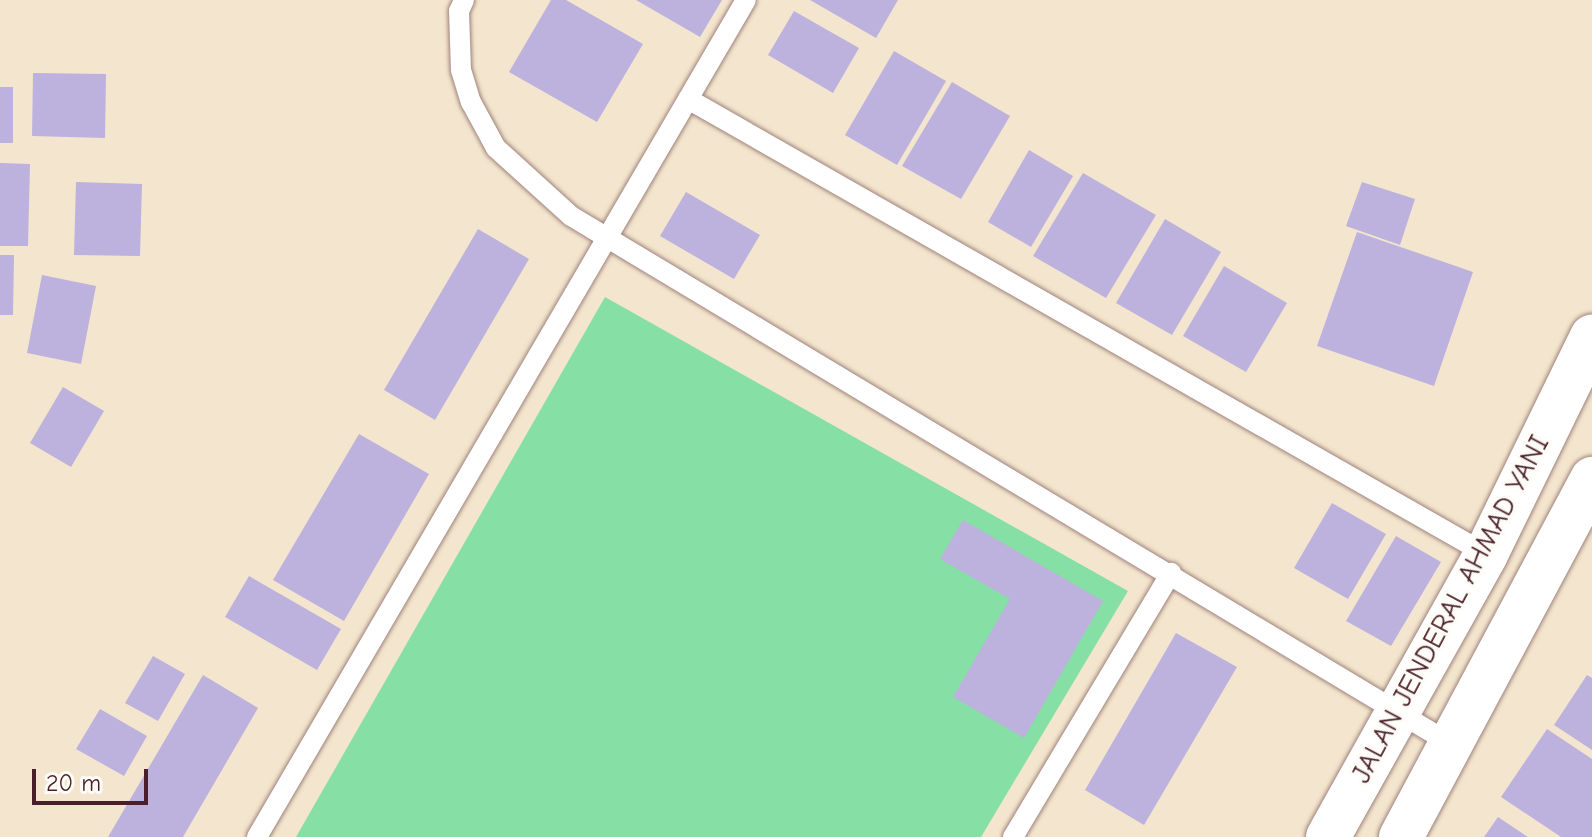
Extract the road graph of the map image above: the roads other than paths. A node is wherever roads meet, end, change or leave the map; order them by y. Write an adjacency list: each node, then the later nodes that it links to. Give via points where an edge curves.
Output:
1 (464, 0): 4 (lane, via 459,11 461,70 496,148 571,216)
2 (746, 0): 3 (lane)
3 (688, 99): 4 (lane); 7 (lane)
4 (608, 235): 8 (lane); 11 (lane)
5 (1592, 337): 7 (main road, JALAN JENDERAL AHMAD YANI)
6 (1592, 479): 10 (main road)
7 (1486, 554): 9 (main road, JALAN JENDERAL AHMAD YANI)
8 (1171, 573): 9 (lane); 12 (lane)
9 (1395, 711): 10 (lane); 13 (main road, JALAN JENDERAL AHMAD YANI)
10 (1451, 744): 14 (main road)
11 (257, 837)
12 (1013, 837)
13 (1328, 837)
14 (1401, 837)

